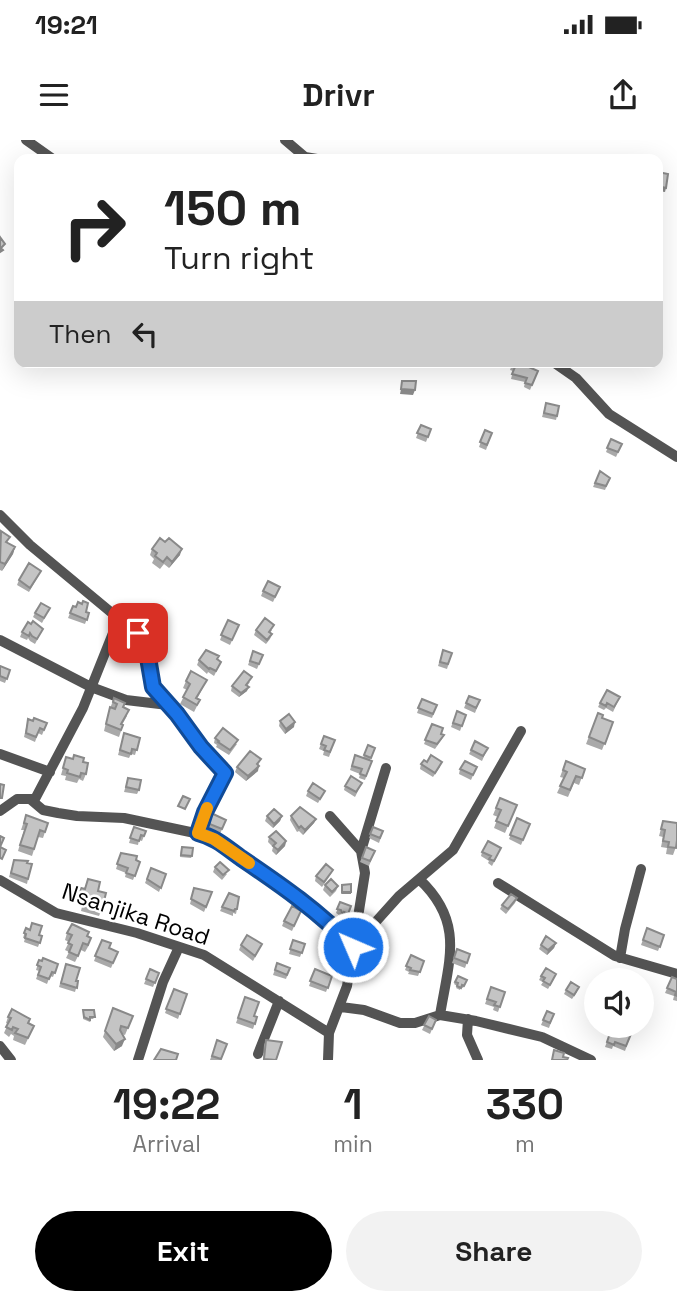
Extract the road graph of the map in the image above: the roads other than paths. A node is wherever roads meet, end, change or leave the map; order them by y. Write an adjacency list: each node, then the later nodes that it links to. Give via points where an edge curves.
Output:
1 (26, 140): 3 (street)
2 (285, 140): 4 (street)
3 (46, 154)
4 (302, 154)
5 (561, 368): 6 (street, via 609,414)
6 (677, 457)
7 (0, 515): 8 (street)
8 (119, 618): 10 (street); 11 (street, via 144,642 153,687)
9 (0, 640): 10 (street)
10 (91, 688): 11 (street, via 126,701); 15 (street)
11 (168, 705): 19 (street, via 225,773)
12 (521, 732): 22 (street, via 457,844)
13 (0, 754): 15 (street)
14 (386, 768): 20 (street)
15 (50, 772): 16 (street, via 35,799)
16 (30, 799): 17 (street, via 14,800); 19 (street, via 43,810 117,817)
17 (0, 811)
18 (330, 816): 20 (street)
19 (198, 833): 25 (street, via 214,839 291,892)
20 (361, 851): 25 (street, via 365,873)
21 (641, 869): 27 (street)
22 (419, 879): 25 (street); 31 (street, via 442,905 449,932 450,959)
23 (0, 880): 26 (street, Nsanjika Road, via 56,913)
24 (498, 883): 27 (street)
25 (354, 943): 30 (street)
26 (179, 947): 29 (street, Nsanjika Road, via 204,955); 37 (street)
27 (620, 958): 28 (street)
28 (677, 974)
29 (279, 1001): 33 (street, Nsanjika Road); 35 (street)
30 (341, 1007): 31 (street, via 400,1023); 33 (street)
31 (440, 1015): 32 (street)
32 (468, 1019): 39 (street, via 467,1035); 40 (street, via 542,1037)
33 (329, 1033): 38 (street)
34 (0, 1046): 36 (street)
35 (258, 1054)
36 (11, 1060)
37 (138, 1060)
38 (328, 1060)
39 (478, 1060)
40 (591, 1060)

